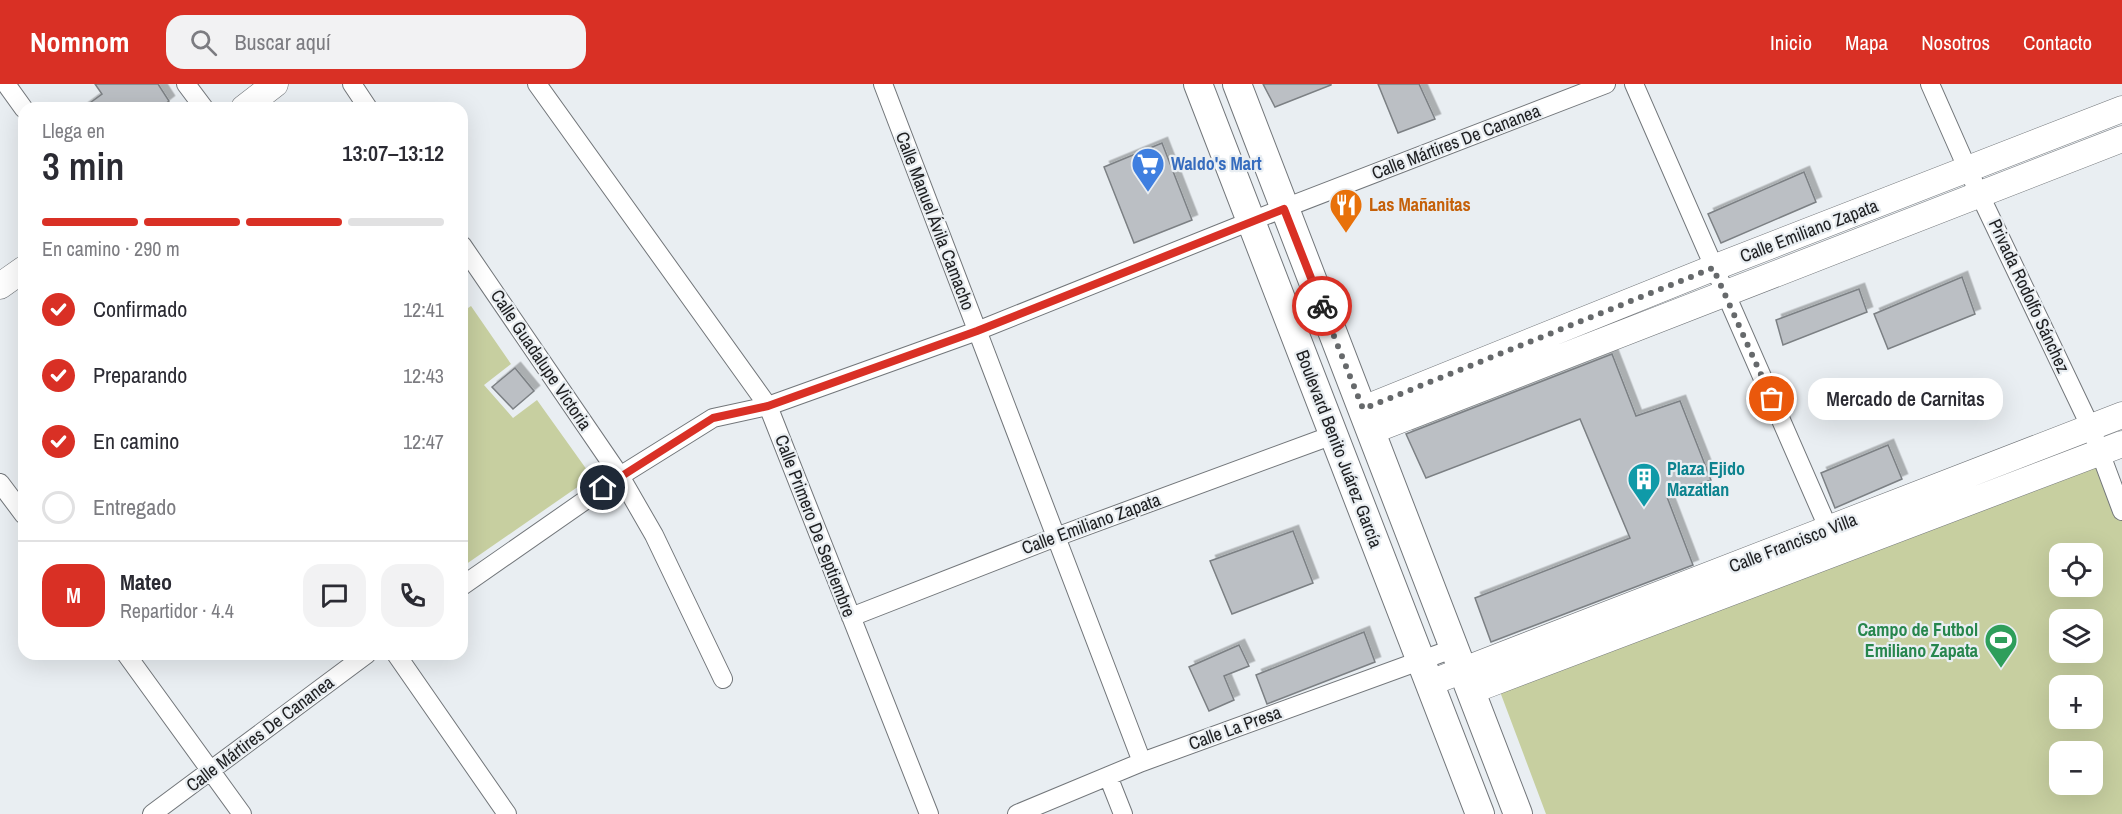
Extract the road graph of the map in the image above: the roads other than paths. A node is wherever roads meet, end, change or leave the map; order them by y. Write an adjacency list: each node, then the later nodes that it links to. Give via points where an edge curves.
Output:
1 (6, 84): 12 (street)
2 (186, 84): 13 (street)
3 (275, 84): 14 (street)
4 (352, 84): 15 (street)
5 (537, 84): 28 (street, Calle Primero De Septiembre)
6 (883, 84): 27 (street, Calle Manuel Ávila Camacho)
7 (1198, 84): 21 (main road, Boulevard Benito Juárez García)
8 (1237, 84): 20 (main road, Boulevard Benito Juárez García)
9 (1606, 84): 20 (street, Calle Mártires De Cananea)
10 (1634, 84): 23 (street)
11 (1930, 84): 18 (street, Privada Rodolfo Sánchez)
12 (19, 102)
13 (200, 102)
14 (252, 102)
15 (364, 102)
16 (2122, 109): 18 (street, Calle Emiliano Zapata)
17 (2122, 139): 19 (street, Calle Emiliano Zapata)
18 (1968, 170): 19 (street, Privada Rodolfo Sánchez); 23 (street, Calle Emiliano Zapata)
19 (1981, 195): 26 (street, Calle Emiliano Zapata); 31 (street, Privada Rodolfo Sánchez)
20 (1284, 209): 21 (street, Calle Mártires De Cananea); 30 (main road, Boulevard Benito Juárez García)
21 (1251, 221): 27 (street, Calle Mártires De Cananea); 32 (main road, Boulevard Benito Juárez García)
22 (468, 254): 34 (street, Calle Guadalupe Victoria)
23 (1713, 268): 26 (street); 30 (street, Calle Emiliano Zapata)
24 (18, 273): 25 (street)
25 (0, 286)
26 (1724, 293): 30 (street, Calle Emiliano Zapata); 39 (street)
27 (977, 331): 28 (street, Calle Mártires De Cananea); 38 (street, Calle Manuel Ávila Camacho)
28 (768, 406): 34 (street, Calle Mártires De Cananea, via 713,418); 41 (street, Calle Primero De Septiembre)
29 (2122, 415): 31 (street, Calle Francisco Villa)
30 (1367, 420): 45 (main road, Boulevard Benito Juárez García)
31 (2091, 428): 33 (street, Privada Rodolfo Sánchez); 39 (street, Calle Francisco Villa)
32 (1333, 435): 38 (street, Calle Emiliano Zapata); 46 (main road, Boulevard Benito Juárez García)
33 (2111, 449): 37 (street, Privada Rodolfo Sánchez); 39 (street, Calle Francisco Villa)
34 (620, 476): 40 (street, Calle Mártires De Cananea); 47 (street, Calle Guadalupe Victoria, via 654,535)
35 (0, 483): 36 (street)
36 (18, 507)
37 (2122, 511)
38 (1056, 537): 41 (street, Calle Emiliano Zapata); 48 (street, Calle Manuel Ávila Camacho)
39 (1834, 540): 45 (street, Calle Francisco Villa)
40 (468, 582)
41 (851, 617): 54 (street, Calle Primero De Septiembre)
42 (130, 660): 49 (street)
43 (359, 660): 49 (street, Calle Mártires De Cananea)
44 (400, 660): 53 (street)
45 (1463, 670): 46 (street, Calle Francisco Villa); 58 (main road, Boulevard Benito Juárez García)
46 (1426, 672): 48 (street, Calle La Presa); 57 (main road, Boulevard Benito Juárez García)
47 (723, 679)
48 (1142, 762): 50 (street, Calle La Presa)
49 (212, 771): 51 (street, Calle Mártires De Cananea); 52 (street)
50 (1108, 776): 55 (street, Calle La Presa); 56 (street)
51 (152, 814)
52 (242, 814)
53 (507, 814)
54 (929, 814)
55 (1017, 814)
56 (1122, 814)
57 (1480, 814)
58 (1518, 814)

